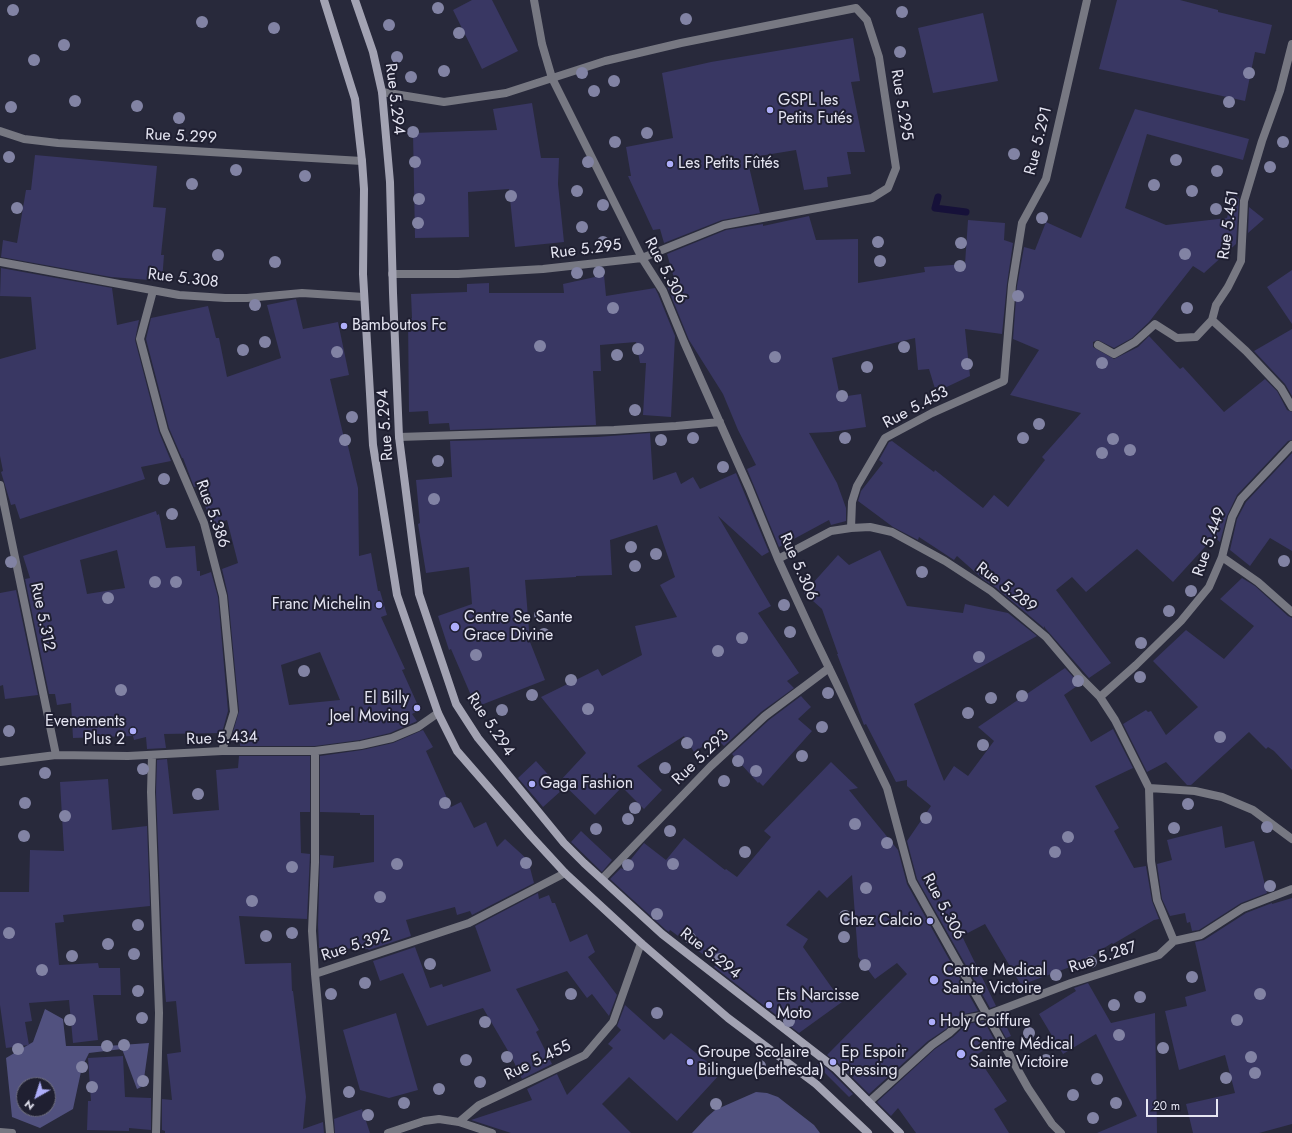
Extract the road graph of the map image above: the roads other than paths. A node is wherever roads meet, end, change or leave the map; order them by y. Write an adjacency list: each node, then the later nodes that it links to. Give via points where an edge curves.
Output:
1 (324, 0): 9 (main road, Rue 5.294, via 355,99)
2 (355, 0): 7 (main road, Rue 5.294, via 374,52)
3 (534, 0): 6 (street, Rue 5.306, via 542,44)
4 (1087, 0): 17 (street, Rue 5.291, via 1046,179 1022,223 1012,285)
5 (1292, 44): 15 (street, Rue 5.451, via 1280,91 1244,201 1241,261 1216,305)
6 (552, 78): 7 (street, Rue 5.295, via 506,94 444,102); 10 (street, Rue 5.306); 10 (street, Rue 5.295, via 605,61 681,43 856,8 868,20 880,57 896,168 888,188 872,198 724,225)
7 (382, 92): 12 (main road, Rue 5.294, via 390,182)
8 (0, 131): 9 (street, Rue 5.299, via 24,139 58,143)
9 (362, 161): 14 (main road, Rue 5.294)
10 (642, 258): 12 (street, Rue 5.295, via 543,269 458,274); 19 (street, Rue 5.306, via 663,292)
11 (0, 262): 13 (street, Rue 5.308)
12 (392, 274): 20 (main road, Rue 5.294)
13 (153, 291): 14 (street, Rue 5.308, via 225,298 302,293); 30 (street, Rue 5.386, via 140,339 164,430 204,523 223,596 234,712)
14 (364, 297): 29 (main road, Rue 5.294, via 373,445 397,595)
15 (1212, 320): 16 (street, Rue 5.451, via 1196,337 1177,338 1155,324 1134,342 1114,354); 18 (street, via 1281,388)
16 (1098, 345)
17 (1004, 381): 23 (street, Rue 5.453, via 932,413 885,438 857,486 852,502)
18 (1292, 407)
19 (720, 422): 20 (street, via 614,430); 25 (street, Rue 5.306)
20 (399, 437): 38 (main road, Rue 5.294, via 419,594 456,704 478,738 564,843)
21 (1292, 445): 24 (street, Rue 5.449, via 1241,499 1232,517)
22 (0, 485): 32 (street, Rue 5.312)
23 (850, 528): 25 (street, Rue 5.289, via 831,531); 28 (street, Rue 5.289, via 870,527 892,532 946,561 991,591 1046,637)
24 (1222, 557): 26 (street, via 1258,582); 28 (street, Rue 5.449, via 1209,588 1181,621)
25 (778, 559): 27 (street, Rue 5.306)
26 (1292, 612)
27 (829, 668): 38 (street, Rue 5.293, via 765,716 711,766); 43 (street, Rue 5.306, via 887,788 912,881)
28 (1100, 697): 35 (street, Rue 5.289, via 1115,720)
29 (438, 713): 31 (street, Rue 5.434, via 392,738); 37 (main road, Rue 5.294, via 457,751)
30 (222, 751): 31 (street, Rue 5.434); 33 (street, Rue 5.434)
31 (316, 751): 42 (street, Rue 5.392, via 312,931)
32 (56, 755): 33 (street, Rue 5.434); 34 (street, Rue 5.434)
33 (152, 755): 48 (street, via 151,792 159,1013)
34 (0, 762)
35 (1149, 788): 36 (street, via 1196,791 1222,797 1252,810); 40 (street, Rue 5.289, via 1151,861 1156,892)
36 (1292, 840)
37 (565, 873): 41 (main road, Rue 5.294); 42 (street, Rue 5.392, via 469,923)
38 (602, 879): 44 (main road, Rue 5.294, via 662,934 835,1068)
39 (1292, 889): 40 (street, via 1243,908 1201,936)
40 (1174, 941): 43 (street, Rue 5.287, via 1159,955 1071,983)
41 (641, 944): 45 (street, Rue 5.455, via 613,1022 585,1054 479,1105); 52 (main road, Rue 5.294, via 728,1018 816,1084)
42 (315, 974): 49 (street)
43 (987, 1015): 44 (street, Rue 5.287, via 964,1019); 54 (street, Rue 5.306, via 1028,1088)
44 (869, 1102): 53 (main road, Rue 5.294)
45 (459, 1122): 50 (street, via 439,1119 424,1121); 51 (street)
46 (0, 1132): 47 (street)
47 (12, 1133)
48 (156, 1133)
49 (330, 1133)
50 (388, 1133)
51 (492, 1133)
52 (868, 1133)
53 (900, 1133)
54 (1061, 1133)

